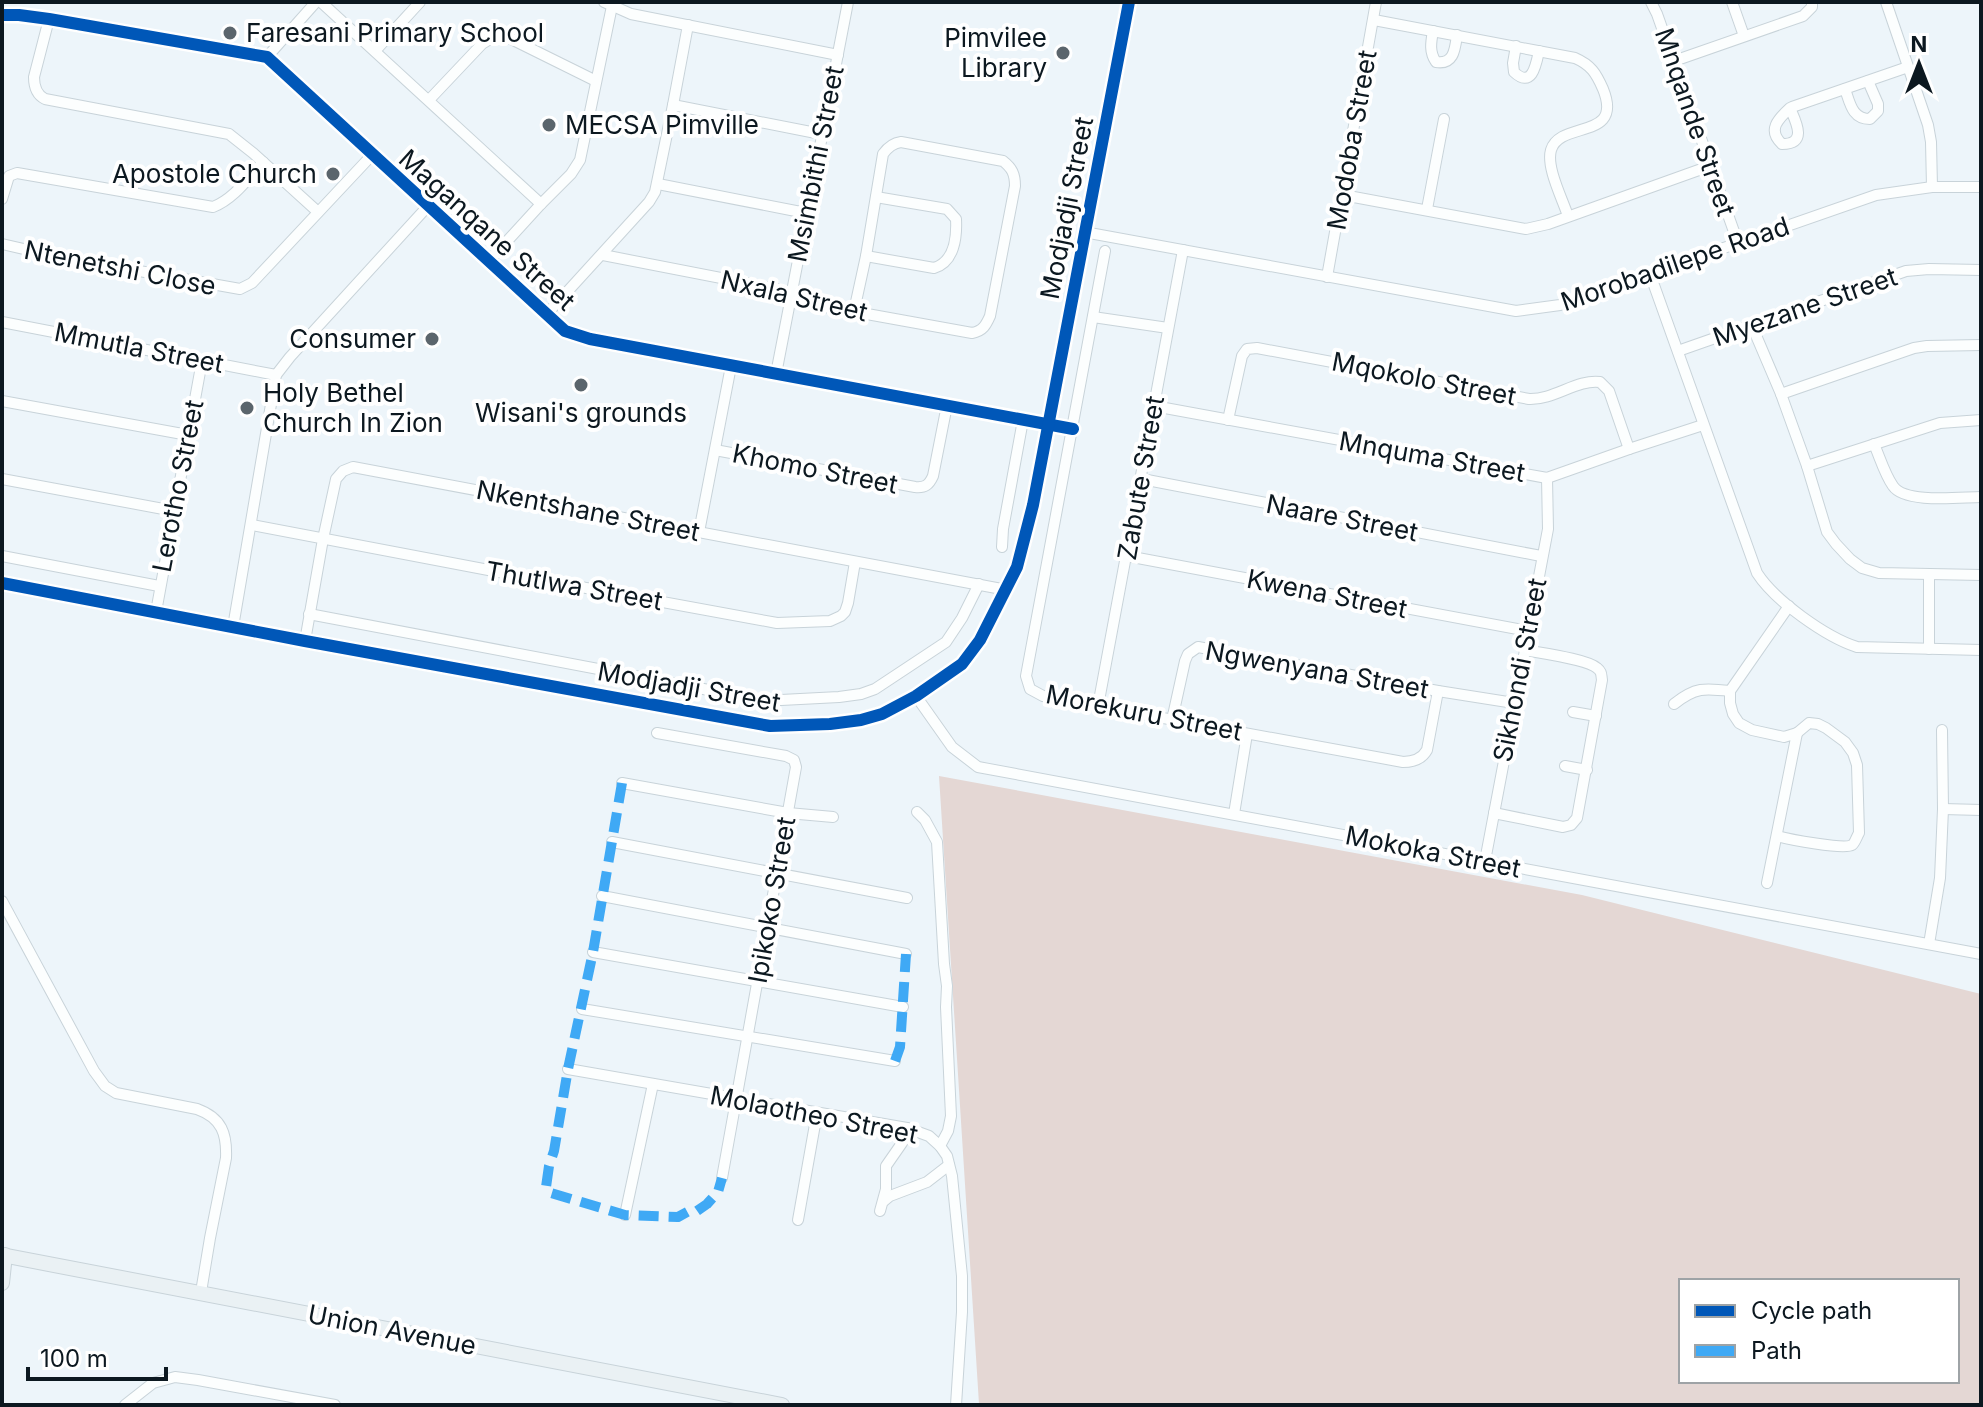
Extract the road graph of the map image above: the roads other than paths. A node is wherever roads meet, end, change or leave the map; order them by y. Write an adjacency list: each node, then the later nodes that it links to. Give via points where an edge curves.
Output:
1 (318, 2): 19 (street); 22 (street)
2 (420, 2): 19 (street)
3 (848, 2): 21 (street, Msimbithi Street)
4 (1129, 2): 48 (street, Modjadji Street)
5 (1376, 2): 13 (street, Modoba Street)
6 (1651, 2): 23 (street, Mnqande Street)
7 (1732, 2): 17 (street)
8 (1812, 2): 17 (street, via 1803,16)
9 (1886, 2): 24 (street)
10 (608, 4): 14 (street); 25 (street)
11 (2, 15): 12 (street)
12 (49, 19): 22 (street); 34 (street, via 34,77 41,97 225,133)
13 (1374, 20): 15 (street); 39 (street, Modoba Street)
14 (688, 25): 21 (street); 29 (street)
15 (1433, 31): 16 (street); 16 (street, via 1436,62 1454,54)
16 (1457, 35): 18 (street)
17 (1744, 36): 23 (street)
18 (1516, 46): 20 (street); 20 (street, via 1514,72 1519,76 1532,74)
19 (375, 51): 28 (street)
20 (1539, 51): 47 (street, via 1587,63 1606,97 1603,119 1559,138 1551,147 1549,163)
21 (838, 55): 32 (street, Msimbithi Street)
22 (267, 57): 33 (street, Maganqane Street)
23 (1674, 61): 35 (street, Mnqande Street)
24 (1908, 67): 26 (street); 37 (street, via 1928,125)
25 (596, 81): 28 (street, via 495,36); 42 (street, via 580,160)
26 (1868, 81): 27 (street); 27 (street, via 1878,104 1870,119 1857,116)
27 (1845, 89): 30 (street)
28 (429, 100): 42 (street)
29 (673, 105): 32 (street); 36 (street)
30 (1790, 108)
31 (1444, 119): 44 (street)
32 (821, 134): 46 (street, Msimbithi Street)
33 (372, 155): 43 (street, Maganqane Street); 45 (street, Ntenetshi Close)
34 (263, 162): 41 (street, via 228,199 213,207 17,173 9,176); 45 (street)
35 (1710, 166): 47 (street); 49 (street, Mnqande Street)
36 (658, 184): 46 (street); 53 (street)
37 (1932, 187): 38 (street, Morobadilepe Road); 49 (street, Morobadilepe Road, via 1876,195)
38 (1981, 187)
39 (1343, 195): 44 (street); 58 (street, Modoba Street)
40 (876, 197): 54 (street); 54 (street, via 947,209 956,219 956,230 949,259 939,267); 60 (street, Nxala Street, via 883,154 896,143 1003,161 1014,175 984,328 972,333)
41 (2, 199)
42 (541, 204): 55 (street)
43 (428, 206): 55 (street, Maganqane Street); 71 (street)
44 (1427, 209): 47 (street, via 1526,229)
45 (318, 212): 50 (street, Ntenetshi Close, via 252,283 238,290)
46 (806, 213): 59 (street, Msimbithi Street)
47 (1568, 216)
48 (1084, 232): 51 (street, Morobadilepe Road); 79 (street, Modjadji Street)
49 (1738, 243): 57 (street, Morobadilepe Road)
50 (2, 244)
51 (1183, 250): 58 (street, Morobadilepe Road); 65 (street, Zabute Street)
52 (1105, 251): 62 (street, Morekuru Street)
53 (603, 255): 59 (street, Nxala Street, via 777,289); 61 (street)
54 (866, 256): 60 (street)
55 (488, 262): 61 (street, Maganqane Street)
56 (1981, 270): 64 (street, Myezane Street, via 1906,271)
57 (1650, 274): 58 (street, Morobadilepe Road, via 1560,305 1516,311); 67 (street)
58 (1327, 277)
59 (790, 298): 60 (street, Nxala Street); 70 (street, Msimbithi Street)
60 (854, 311)
61 (546, 315): 69 (street, Maganqane Street, via 565,331 590,339)
62 (1093, 317): 65 (street); 81 (street, Morekuru Street)
63 (2, 322): 68 (street, Mmutla Street)
64 (1752, 326): 67 (street, Myezane Street); 72 (street)
65 (1168, 328): 75 (street, Zabute Street)
66 (1981, 345): 72 (street, via 1914,348)
67 (1678, 351): 80 (street)
68 (202, 361): 71 (street, Mmutla Street); 82 (street, Lerotho Street)
69 (731, 366): 70 (street, Maganqane Street); 85 (street, Khomo Street)
70 (776, 374): 74 (street, Maganqane Street)
71 (276, 375): 92 (street)
72 (1781, 394): 86 (street)
73 (2, 401): 82 (street)
74 (947, 405): 76 (street, Maganqane Street); 85 (street, Khomo Street, via 933,476 923,487)
75 (1154, 406): 77 (street, Mnquma Street); 89 (street, Zabute Street)
76 (1023, 420): 79 (street, Maganqane Street); 95 (street)
77 (1228, 420): 84 (street, Mqokolo Street, via 1242,356 1257,348 1529,399 1600,382 1609,391); 87 (street, Mnquma Street)
78 (1981, 420): 83 (street, via 1940,423)
79 (1048, 424): 81 (street, Maganqane Street); 105 (street, Modjadji Street, via 1024,544)
80 (1703, 425): 84 (street, Mnquma Street); 106 (street, via 1757,573)
81 (1073, 429): 120 (street, Morekuru Street, via 1026,676 1039,695)
82 (188, 435): 91 (street, Lerotho Street)
83 (1874, 444): 86 (street); 90 (street, via 1901,494)
84 (1629, 449): 87 (street, Mnquma Street)
85 (715, 450): 93 (street, Khomo Street)
86 (1807, 466): 100 (street, via 1827,532 1850,559 1879,573)
87 (1547, 478): 98 (street, Sikhondi Street, via 1548,529)
88 (2, 479): 91 (street)
89 (1142, 479): 97 (street, Zabute Street); 98 (street, Naare Street)
90 (1981, 497)
91 (174, 511): 104 (street, Lerotho Street)
92 (252, 525): 94 (street, Thutlwa Street); 109 (street)
93 (699, 532): 94 (street, Nkentshane Street, via 356,467 336,479); 99 (street, Nkentshane Street)
94 (323, 539): 99 (street, Thutlwa Street, via 777,623 841,616); 108 (street, Nkentshane Street)
95 (1002, 547)
96 (2, 556): 104 (street)
97 (1127, 556): 110 (street, Kwena Street); 120 (street, Zabute Street)
98 (1541, 556): 110 (street, Sikhondi Street)
99 (855, 562): 103 (street, Nkentshane Street)
100 (1929, 574): 101 (street); 112 (street)
101 (1981, 575)
102 (2, 583): 107 (street, Modjadji Street)
103 (979, 584): 105 (street, Nkentshane Street); 108 (street, via 950,638 925,657 867,693 810,699 756,699)
104 (159, 586): 107 (street, Lerotho Street)
105 (1007, 590): 117 (street, Modjadji Street, via 969,656)
106 (1789, 606): 112 (street, via 1857,647); 116 (street)
107 (156, 612): 109 (street, Modjadji Street)
108 (309, 614): 111 (street, Nkentshane Street)
109 (233, 627): 111 (street, Modjadji Street)
110 (1528, 631): 113 (street, Sikhondi Street)
111 (305, 641): 117 (street, Modjadji Street, via 770,726 861,720)
112 (1929, 649): 114 (street)
113 (1525, 650): 118 (street, Sikhondi Street); 122 (street, via 1599,670)
114 (1981, 650)
115 (1438, 691): 118 (street, Ngwenyana Street); 123 (street, Ngwenyana Street, via 1198,647 1185,661); 127 (street, Morekuru Street, via 1427,750 1410,762)
116 (1730, 691): 119 (street, via 1699,689); 126 (street, via 1739,723 1764,734)
117 (916, 696): 136 (street, Mokoka Street, via 952,747 978,767)
118 (1514, 703): 135 (street, Sikhondi Street)
119 (1674, 704)
120 (1098, 706): 123 (street, Morekuru Street)
121 (1573, 712): 122 (street)
122 (1596, 716): 129 (street)
123 (1172, 720): 127 (street, Morekuru Street)
124 (1942, 730): 131 (street)
125 (657, 733): 134 (street, Ipikoko Street, via 791,758 796,771)
126 (1797, 733): 138 (street); 138 (street, via 1809,723 1818,724 1853,753 1859,833 1846,846)
127 (1247, 734): 136 (street)
128 (1565, 766): 129 (street)
129 (1587, 770): 135 (street, via 1571,825)
130 (622, 783): 134 (street)
131 (1943, 809): 132 (street); 147 (street, via 1940,878)
132 (1981, 810)
133 (917, 812): 161 (street, via 937,842 940,873 951,1116)
134 (788, 813): 137 (street); 141 (street, Ipikoko Street)
135 (1494, 813): 140 (street, Sikhondi Street)
136 (1234, 814): 140 (street, Mokoka Street)
137 (833, 817)
138 (1777, 836): 142 (street)
139 (612, 842): 141 (street)
140 (1485, 861): 147 (street, Mokoka Street)
141 (777, 874): 144 (street); 146 (street, Ipikoko Street)
142 (1767, 883)
143 (602, 896): 146 (street)
144 (907, 898)
145 (2, 901): 168 (street, via 105,1086 123,1096 197,1109 223,1130 226,1158)
146 (768, 927): 149 (street); 151 (street, Ipikoko Street)
147 (1929, 944): 150 (street, Mokoka Street)
148 (593, 952): 151 (street)
149 (906, 954)
150 (1981, 954)
151 (758, 981): 152 (street); 154 (street, Ipikoko Street)
152 (903, 1007)
153 (582, 1009): 154 (street)
154 (748, 1037): 155 (street); 158 (street, Ipikoko Street)
155 (895, 1061)
156 (568, 1069): 157 (street, Molaotheo Street)
157 (653, 1084): 158 (street, Molaotheo Street); 164 (street)
158 (737, 1099): 159 (street, Molaotheo Street); 163 (street, Ipikoko Street)
159 (817, 1113): 160 (street, Molaotheo Street); 165 (street)
160 (907, 1128): 161 (street, Molaotheo Street); 162 (street, via 886,1166 882,1206 890,1196 927,1182)
161 (940, 1146): 162 (street, Molaotheo Street)
162 (949, 1165): 172 (street, Molaotheo Street, via 962,1276)
163 (722, 1178)
164 (625, 1215)
165 (798, 1220)
166 (3, 1255): 167 (street); 168 (street, Union Avenue)
167 (2, 1283)
168 (201, 1292): 171 (street, Union Avenue)
169 (125, 1405): 170 (street, via 153,1383 182,1377)
170 (335, 1405)
171 (782, 1405)
172 (956, 1405)

